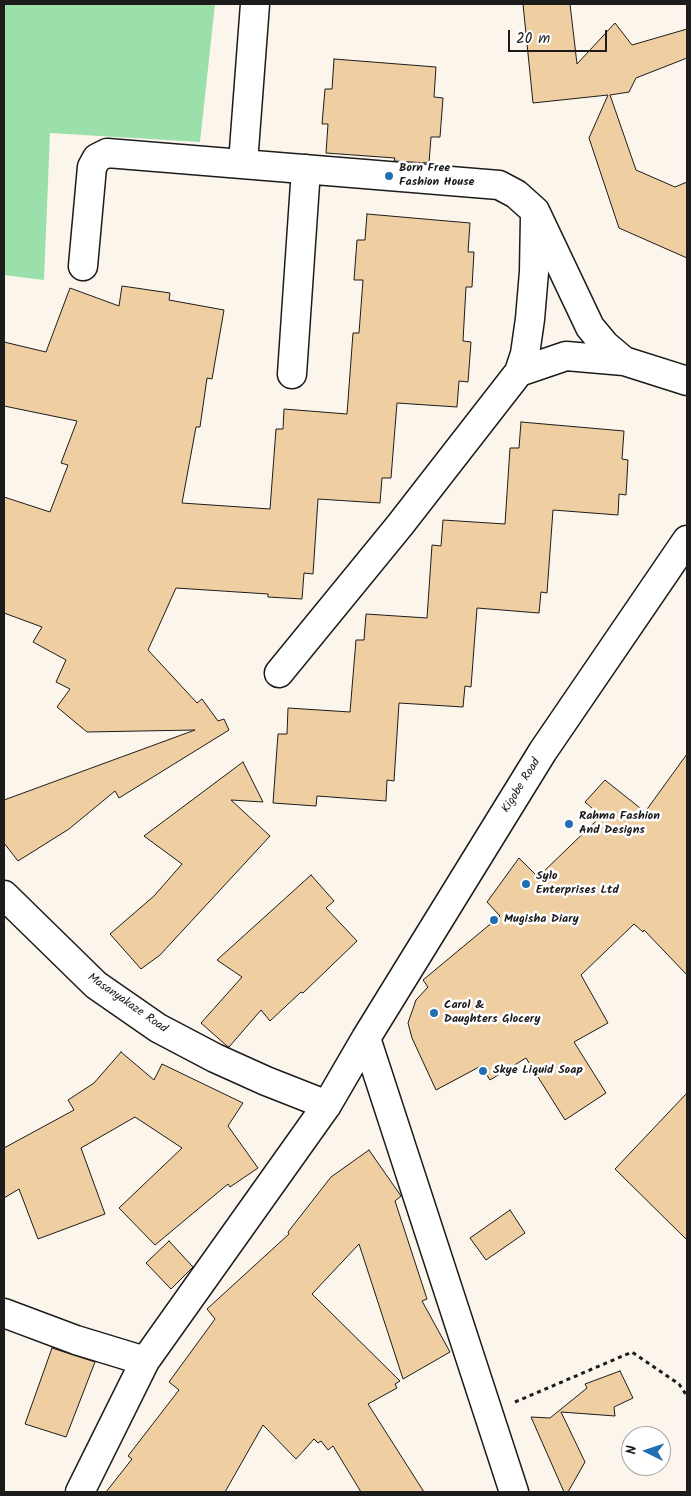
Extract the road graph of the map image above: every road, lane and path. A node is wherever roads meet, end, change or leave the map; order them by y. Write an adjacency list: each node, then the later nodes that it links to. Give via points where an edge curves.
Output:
1 (256, 4): 2 (street)
2 (243, 163): 3 (street); 5 (street, via 107,153 97,158 90,178)
3 (306, 169): 4 (street, via 499,186 516,194); 8 (street)
4 (535, 211): 6 (street, via 590,327); 7 (street, via 530,318)
5 (83, 266)
6 (624, 361): 7 (street, via 566,356); 9 (street)
7 (519, 372): 11 (street)
8 (292, 374)
9 (687, 381)
10 (687, 540): 13 (street, Kigobe Road, via 543,751)
11 (279, 673)
12 (4, 895): 14 (street, Masanyakaze Road, via 96,985 158,1028 266,1081)
13 (366, 1038): 14 (street, Kigobe Road); 18 (street)
14 (327, 1104): 16 (street, Kigobe Road)
15 (4, 1313): 16 (street)
16 (145, 1361): 19 (street, Kigobe Road)
17 (687, 1396): 18 (path, via 679,1384 632,1352)
18 (487, 1414): 20 (street)
19 (80, 1492)
20 (514, 1492)

